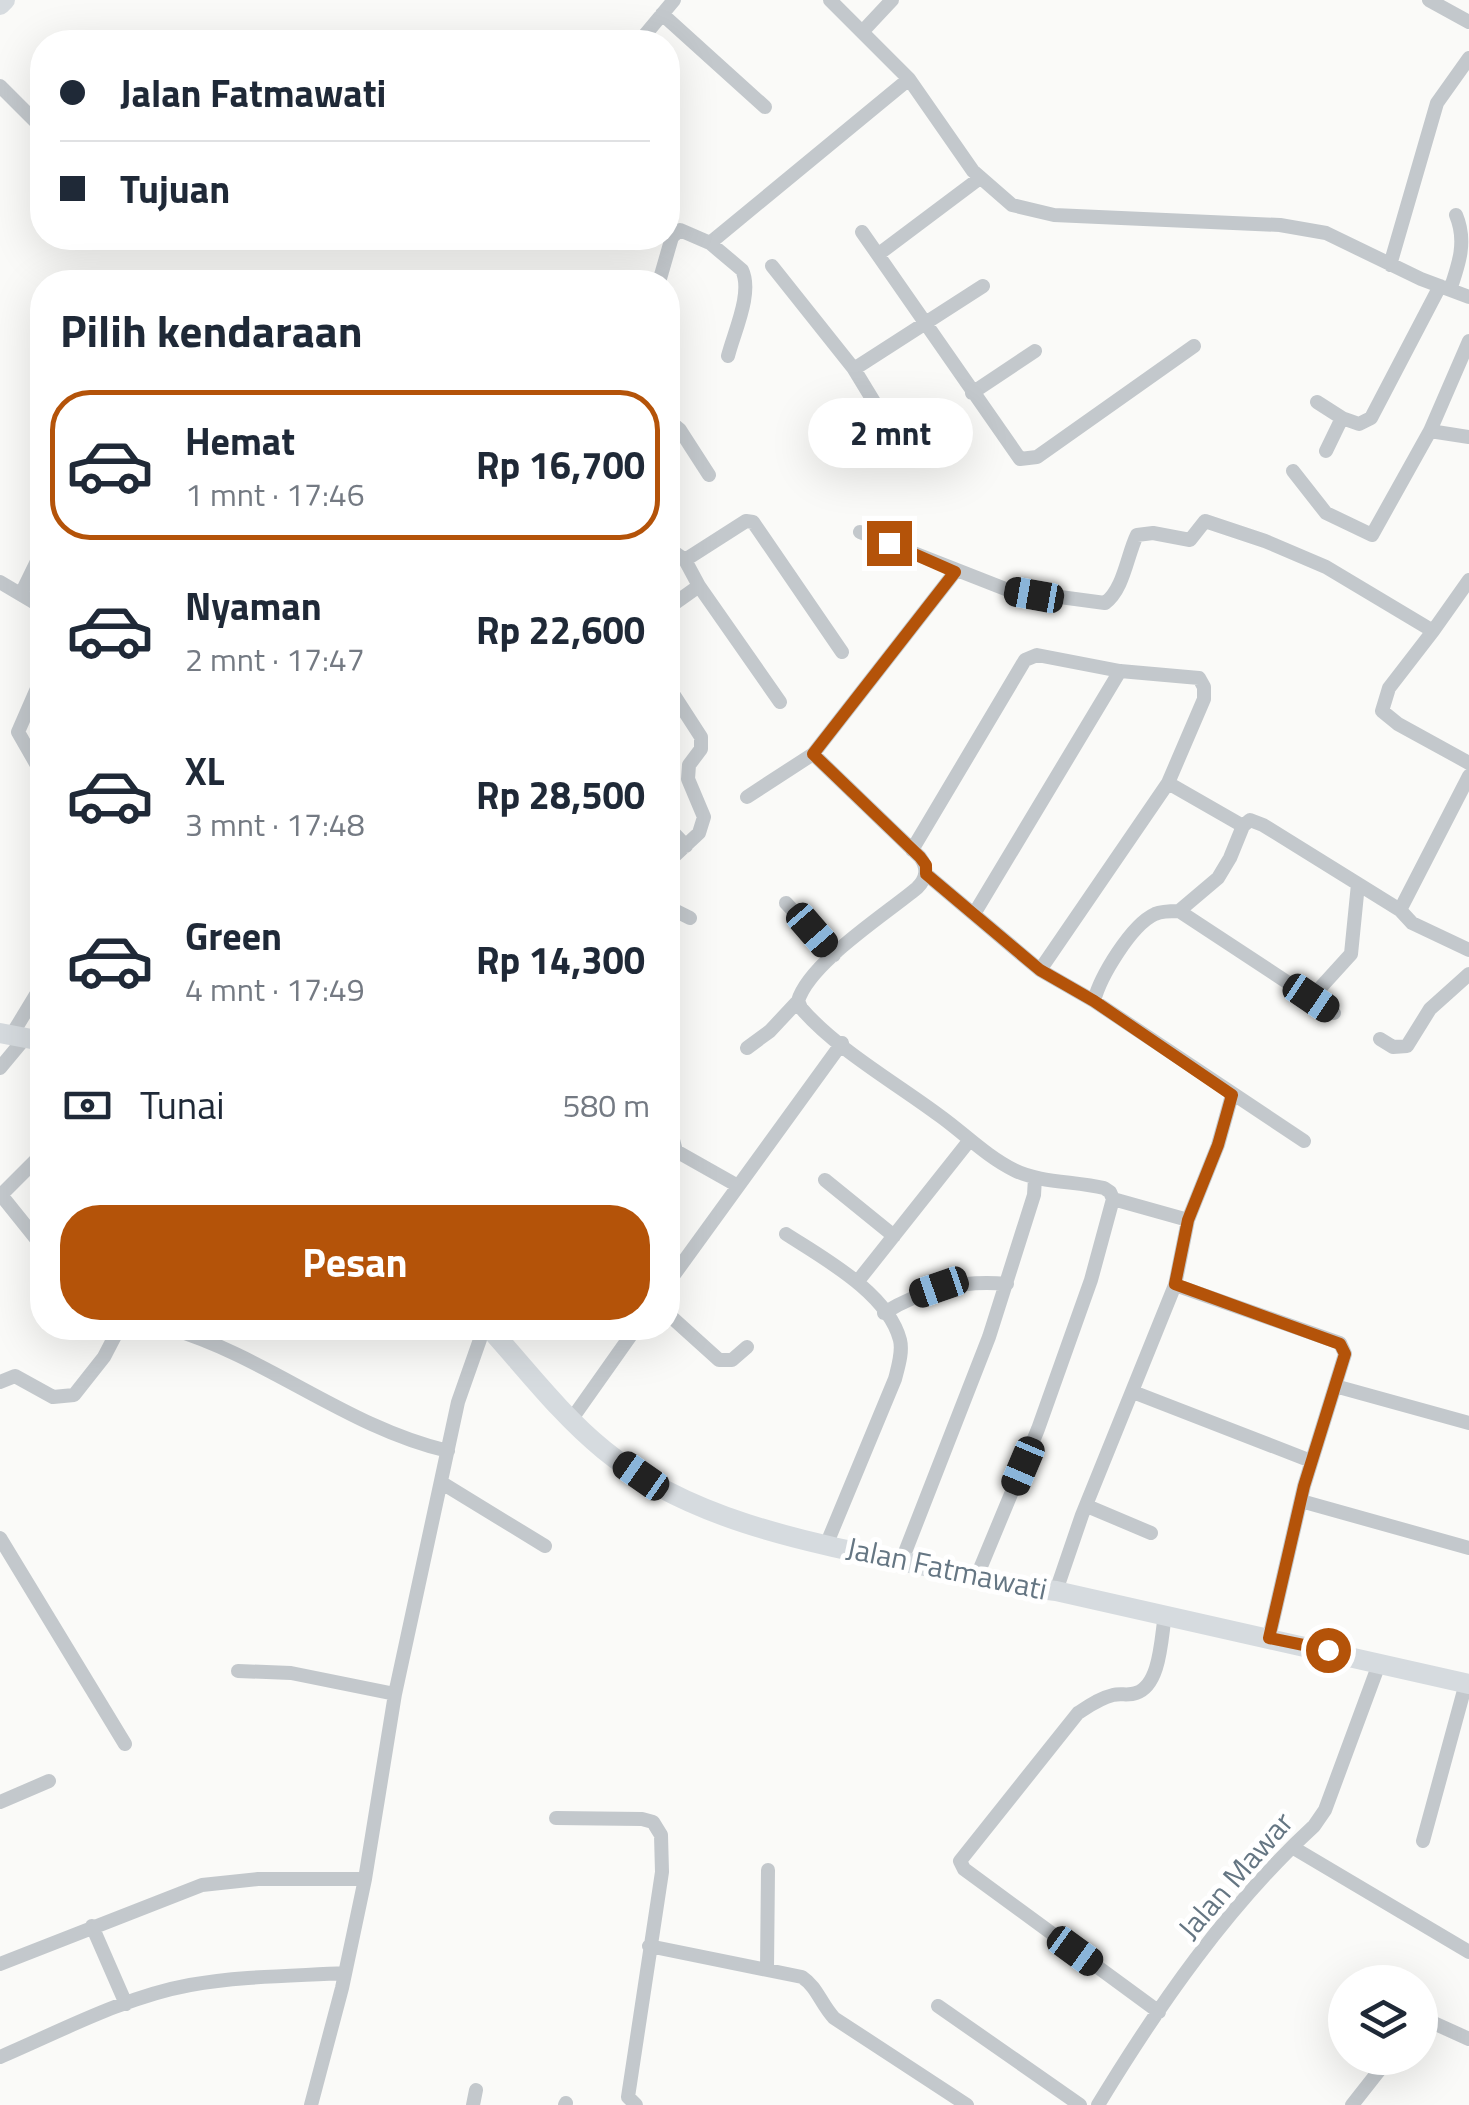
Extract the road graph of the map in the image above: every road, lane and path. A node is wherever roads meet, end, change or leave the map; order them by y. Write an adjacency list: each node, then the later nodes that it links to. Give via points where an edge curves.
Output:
1 (674, 0): 5 (street)
2 (830, 0): 10 (street)
3 (892, 0): 10 (street)
4 (1429, 0): 6 (street)
5 (662, 14): 7 (street); 8 (street)
6 (1469, 22)
7 (649, 30)
8 (680, 30)
9 (680, 30): 14 (street)
10 (862, 31): 12 (street)
11 (1469, 58): 22 (street, via 1437,103)
12 (909, 79): 16 (street); 20 (street)
13 (0, 86): 15 (street)
14 (766, 108)
15 (30, 116)
16 (980, 178): 21 (street); 22 (street, via 1012,205 1031,210 1280,225 1326,233)
17 (1456, 215): 25 (street, via 1463,230 1459,264)
18 (680, 230): 20 (street)
19 (862, 232): 21 (street)
20 (710, 243): 31 (street, via 746,276)
21 (880, 253): 27 (street)
22 (1390, 264): 25 (street)
23 (772, 266): 32 (street)
24 (983, 286): 27 (street)
25 (1445, 288): 26 (street); 35 (street, via 1371,418 1360,424)
26 (1469, 297)
27 (924, 322): 32 (street); 33 (street)
28 (1469, 341): 38 (street)
29 (1194, 346): 33 (street, via 1028,460 1013,451)
30 (1035, 352): 33 (street)
31 (728, 356)
32 (854, 369): 36 (street)
33 (972, 393)
34 (1317, 402): 35 (street)
35 (1342, 418): 40 (street)
36 (885, 420)
37 (680, 430): 42 (street)
38 (1430, 431): 39 (street); 41 (street, via 1372,535 1326,513)
39 (1469, 438)
40 (1326, 450)
41 (1294, 471)
42 (709, 475)
43 (860, 532): 46 (street)
44 (680, 556): 45 (street)
45 (685, 560): 50 (street); 55 (street, via 754,522)
46 (955, 572): 54 (street, via 1008,590 1105,603 1137,535 1190,540 1205,521 1326,567); 60 (street)
47 (30, 574): 51 (street)
48 (1469, 580): 54 (street)
49 (0, 582): 51 (street)
50 (699, 586): 52 (street); 57 (street)
51 (20, 594): 53 (street)
52 (680, 599)
53 (30, 600)
54 (1433, 631): 62 (street, via 1389,688 1382,711)
55 (842, 652)
56 (1120, 671): 64 (street, via 1199,678 1204,687); 69 (street, via 1037,655 1025,660); 77 (street)
57 (780, 702)
58 (30, 704): 61 (street, via 18,732)
59 (680, 704): 68 (street, via 702,743 688,780 704,826)
60 (813, 754): 65 (street); 69 (street)
61 (30, 756)
62 (1469, 763)
63 (1469, 776): 74 (street)
64 (1168, 782): 66 (street); 81 (street)
65 (747, 797)
66 (1243, 826): 72 (street, via 1250,820 1263,825); 75 (street, via 1218,878)
67 (680, 840): 68 (street)
68 (686, 846): 70 (street)
69 (912, 850): 71 (street)
70 (680, 851)
71 (926, 874): 77 (street); 80 (street, via 918,888)
72 (1358, 884): 74 (street); 83 (street, via 1351,954)
73 (786, 903): 80 (street)
74 (1400, 910): 79 (street)
75 (1179, 911): 83 (street); 85 (street, via 1146,920 1121,948)
76 (680, 913): 78 (street)
77 (974, 914): 81 (street)
78 (690, 918)
79 (1469, 950)
80 (834, 955): 84 (street)
81 (1040, 970): 85 (street)
82 (1469, 974): 89 (street, via 1430,1010 1407,1046)
83 (1311, 998): 87 (street)
84 (798, 1000): 90 (street); 91 (street)
85 (1094, 1001): 93 (street)
86 (30, 1013): 88 (street)
87 (1334, 1013)
88 (20, 1037): 92 (street)
89 (1380, 1039)
90 (842, 1043): 94 (street); 100 (street)
91 (747, 1048)
92 (0, 1068)
93 (1232, 1095): 95 (street); 103 (street)
94 (969, 1141): 98 (street); 106 (street)
95 (1304, 1141)
96 (680, 1153): 100 (street)
97 (30, 1165): 101 (street)
98 (1036, 1178): 102 (street, via 1104,1188); 109 (street)
99 (825, 1180): 106 (street)
100 (738, 1186): 107 (street)
101 (2, 1190): 104 (street)
102 (1112, 1199): 103 (street); 135 (street, via 1038,1429)
103 (1188, 1220): 110 (street)
104 (30, 1229)
105 (786, 1234): 108 (street)
106 (894, 1236): 108 (street)
107 (680, 1262)
108 (858, 1281): 111 (street)
109 (1007, 1284): 111 (street, via 939,1287); 134 (street)
110 (1175, 1284): 120 (street, via 1340,1344 1345,1354); 121 (street)
111 (884, 1313): 131 (street, via 900,1339 898,1367)
112 (680, 1325): 118 (street, via 719,1360 732,1360)
113 (113, 1340): 119 (street, via 74,1396 53,1398 16,1376)
114 (208, 1340): 124 (street, via 346,1414)
115 (481, 1340): 124 (street)
116 (497, 1340): 122 (street, Jalan Fatmawati)
117 (628, 1340): 122 (street)
118 (747, 1347)
119 (0, 1382)
120 (1335, 1386): 123 (street); 125 (street)
121 (1133, 1392): 125 (street); 128 (street)
122 (572, 1420): 131 (street, Jalan Fatmawati, via 641,1476 690,1502)
123 (1469, 1423)
124 (448, 1452): 126 (street)
125 (1311, 1462): 127 (street)
126 (442, 1483): 132 (street); 142 (street)
127 (1300, 1501): 133 (street); 138 (street)
128 (1087, 1506): 129 (street); 136 (street)
129 (1151, 1533)
130 (0, 1538): 143 (street)
131 (827, 1543): 134 (street, Jalan Fatmawati)
132 (545, 1546)
133 (1469, 1548)
134 (902, 1560): 135 (street, Jalan Fatmawati)
135 (976, 1576): 136 (street, Jalan Fatmawati)
136 (1056, 1591): 137 (street, Jalan Fatmawati)
137 (1165, 1615): 138 (street, Jalan Fatmawati); 159 (street, via 1147,1686 1078,1713 960,1861)
138 (1269, 1638): 139 (street, Jalan Fatmawati)
139 (1379, 1664): 141 (street, Jalan Fatmawati); 148 (street, Jalan Mawar, via 1325,1810)
140 (238, 1671): 142 (street, via 291,1673)
141 (1467, 1684): 147 (street)
142 (395, 1694): 150 (street)
143 (125, 1744)
144 (49, 1781): 145 (street)
145 (0, 1802)
146 (556, 1818): 152 (street, via 642,1819 658,1828 662,1872)
147 (1422, 1841)
148 (1292, 1847): 153 (street); 159 (street, Jalan Mawar, via 1233,1912)
149 (768, 1870): 155 (street)
150 (365, 1879): 151 (street, via 202,1885); 156 (street)
151 (92, 1926): 154 (street); 157 (street)
152 (650, 1946): 155 (street); 165 (street, via 628,2097)
153 (1469, 1952)
154 (0, 1964)
155 (767, 1968): 166 (street, via 802,1977 834,2018)
156 (345, 1973): 157 (street, via 186,1986); 164 (street)
157 (126, 2004): 162 (street)
158 (938, 2006): 167 (street)
159 (1159, 2012): 168 (street, Jalan Mawar)
160 (1438, 2025): 161 (street)
161 (1469, 2038)
162 (0, 2057)
163 (1376, 2075): 169 (street)
164 (311, 2105)
165 (636, 2105)
166 (967, 2105)
167 (1080, 2105)
168 (1098, 2105)
169 (1352, 2105)

